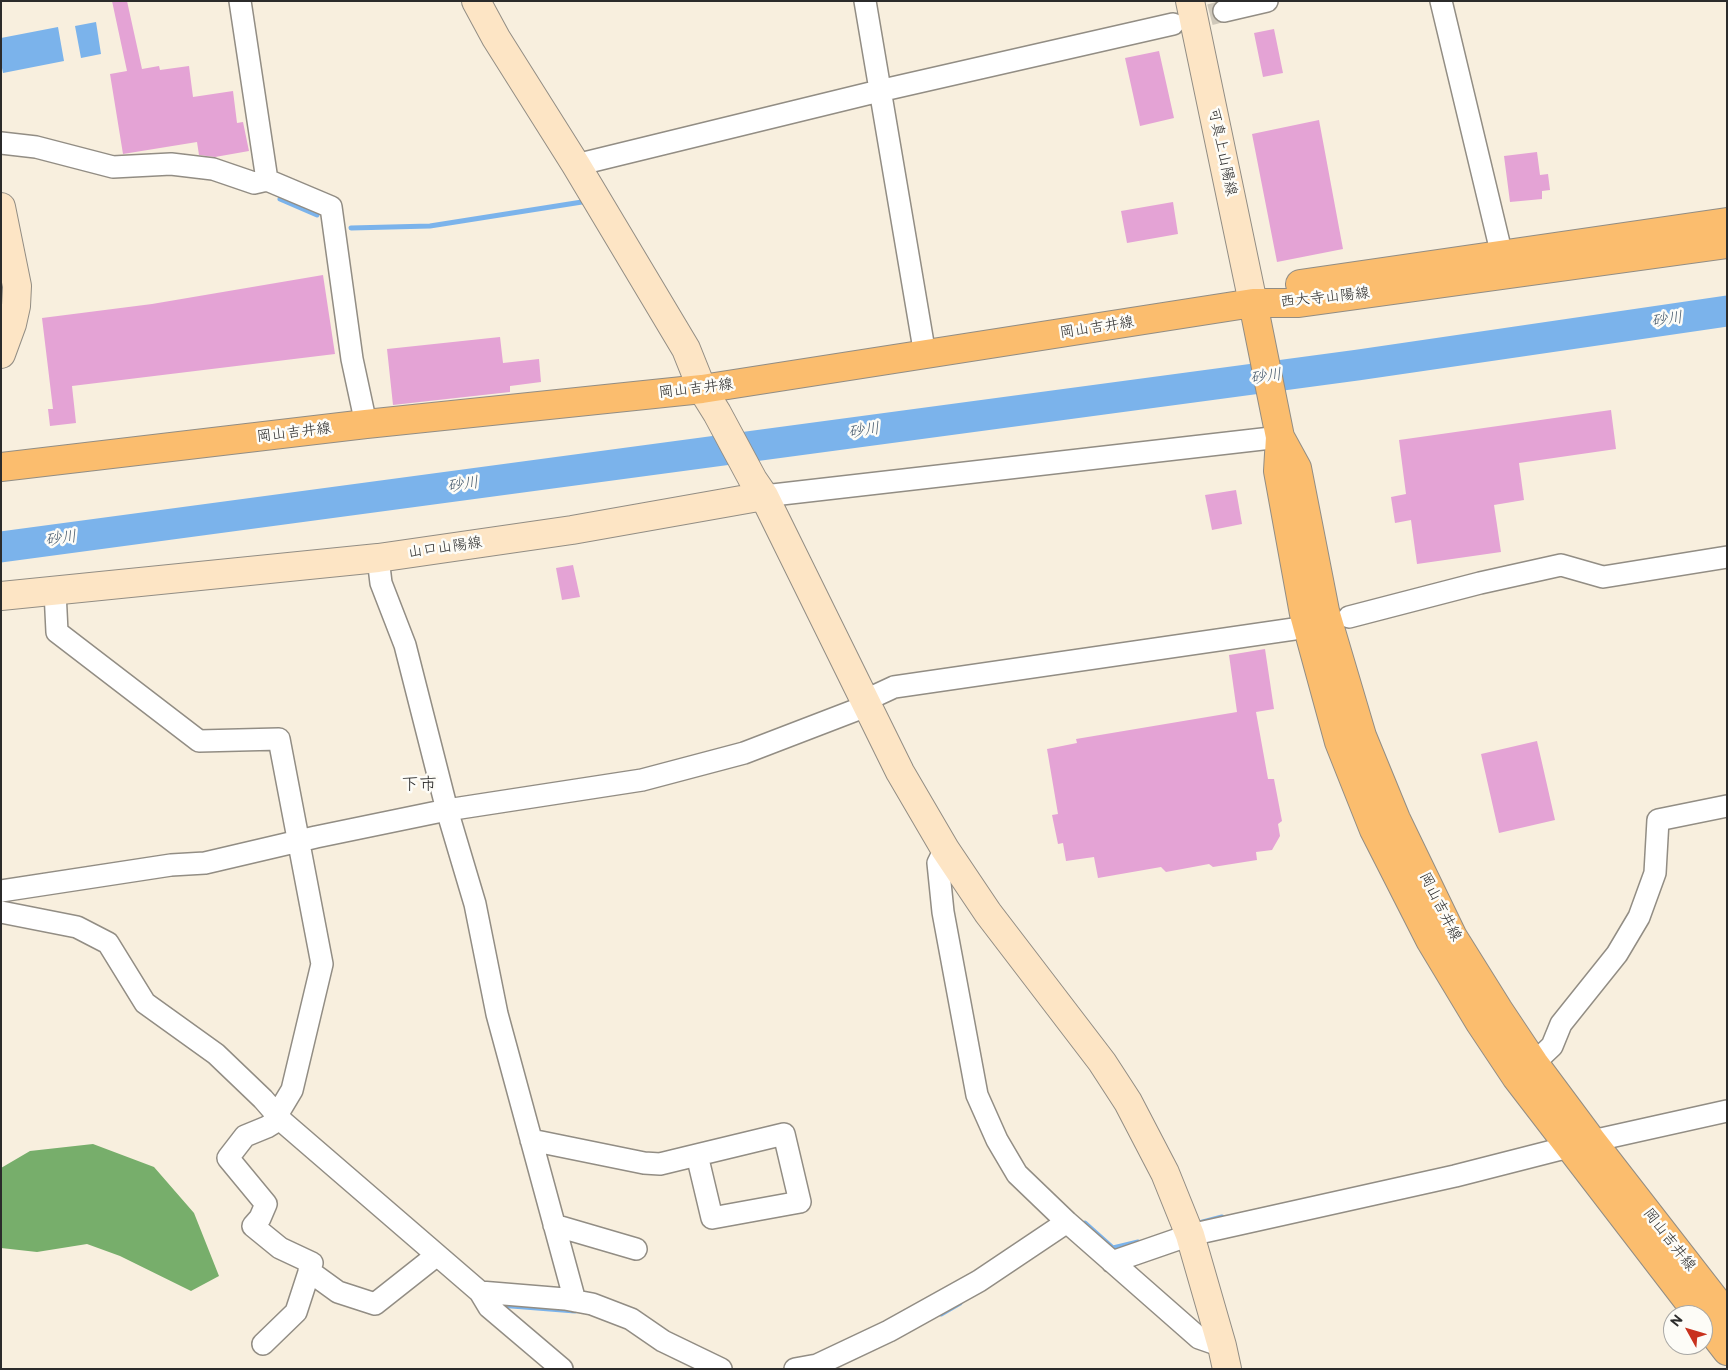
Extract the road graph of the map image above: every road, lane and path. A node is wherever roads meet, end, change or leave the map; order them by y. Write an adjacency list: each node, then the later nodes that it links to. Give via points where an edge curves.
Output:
1 (240, 1): 12 (street)
2 (476, 1): 11 (street)
3 (865, 1): 9 (street)
4 (1190, 1): 17 (street, 可真上山陽線)
5 (1268, 1): 7 (street)
6 (1441, 1): 16 (street)
7 (1224, 11)
8 (1173, 24): 9 (street)
9 (879, 91): 11 (street); 19 (street)
10 (1, 143): 12 (street, via 36,147 113,167 171,164 213,169 254,183)
11 (576, 165): 20 (street, via 686,349)
12 (267, 180): 21 (street, via 331,207 352,359)
13 (1, 207): 18 (street, via 17,286 12,324)
14 (1727, 222): 16 (main road, 西大寺山陽線)
15 (1727, 244): 16 (main road, 西大寺山陽線)
16 (1504, 265): 17 (main road, 西大寺山陽線, via 1300,303)
17 (1255, 315): 19 (main road, 岡山吉井線); 22 (main road, 岡山吉井線)
18 (1, 354)
19 (925, 355): 20 (main road, 岡山吉井線)
20 (702, 389): 21 (main road, 岡山吉井線); 24 (street)
21 (366, 424): 23 (main road, 岡山吉井線)
22 (1280, 437): 24 (street); 38 (main road, 岡山吉井線, via 1297,468 1326,611 1366,746 1396,819 1453,937); 42 (main road, 岡山吉井線, via 1278,471 1304,614 1339,742 1374,830 1430,940 1480,1023 1516,1077)
23 (1, 467)
24 (759, 488): 26 (street, 山口山陽線, via 572,530); 31 (street)
25 (1727, 557): 29 (street, via 1603,577 1561,565)
26 (378, 558): 27 (street, 山口山陽線); 33 (street, via 380,583 405,645)
27 (55, 591): 28 (street, 山口山陽線); 34 (street, via 57,632 200,741 279,739)
28 (1, 596)
29 (1349, 617)
30 (1294, 629): 31 (street, via 894,687)
31 (866, 700): 33 (street, via 856,710 744,752 642,780); 35 (street, via 900,772)
32 (1727, 806): 38 (street, via 1658,820 1655,873 1639,917 1618,954 1561,1024 1552,1046)
33 (447, 810): 34 (street); 41 (street, via 475,904 497,1014)
34 (299, 841): 36 (street, via 205,863); 40 (street, via 322,964 292,1090)
35 (945, 849): 44 (street, via 938,863 943,912 977,1095 996,1140 1018,1174); 46 (street, via 988,913 1102,1062 1128,1102 1165,1173)
36 (1, 892)
37 (1, 912): 40 (street, via 77,927 108,943 145,1003 216,1054)
38 (1534, 1063): 42 (main road, 岡山吉井線)
39 (1727, 1111): 42 (street)
40 (278, 1117): 48 (street); 50 (street, via 267,1127 245,1136 228,1158 266,1204 253,1226 280,1248 312,1264)
41 (531, 1140): 43 (street, via 644,1163 660,1164); 45 (street)
42 (1581, 1143): 46 (street, via 1455,1176); 53 (main road, 岡山吉井線); 54 (main road, 岡山吉井線)
43 (697, 1155): 43 (street, via 784,1134 800,1202 712,1218)
44 (1067, 1222): 49 (street); 61 (street, via 979,1281 889,1331 817,1365)
45 (554, 1225): 47 (street); 52 (street)
46 (1190, 1235): 49 (street); 58 (street)
47 (636, 1249)
48 (437, 1255): 50 (street, via 375,1304 338,1292); 51 (street)
49 (1112, 1262): 58 (street)
50 (309, 1271): 56 (street, via 296,1312)
51 (480, 1292): 52 (street); 59 (street, via 489,1307)
52 (574, 1301): 60 (street, via 631,1318 663,1341)
53 (1692, 1305)
54 (1727, 1315)
55 (1713, 1333): 57 (main road)
56 (263, 1344)
57 (1727, 1351)
58 (1225, 1357)
59 (562, 1369)
60 (721, 1369)
61 (795, 1369)

